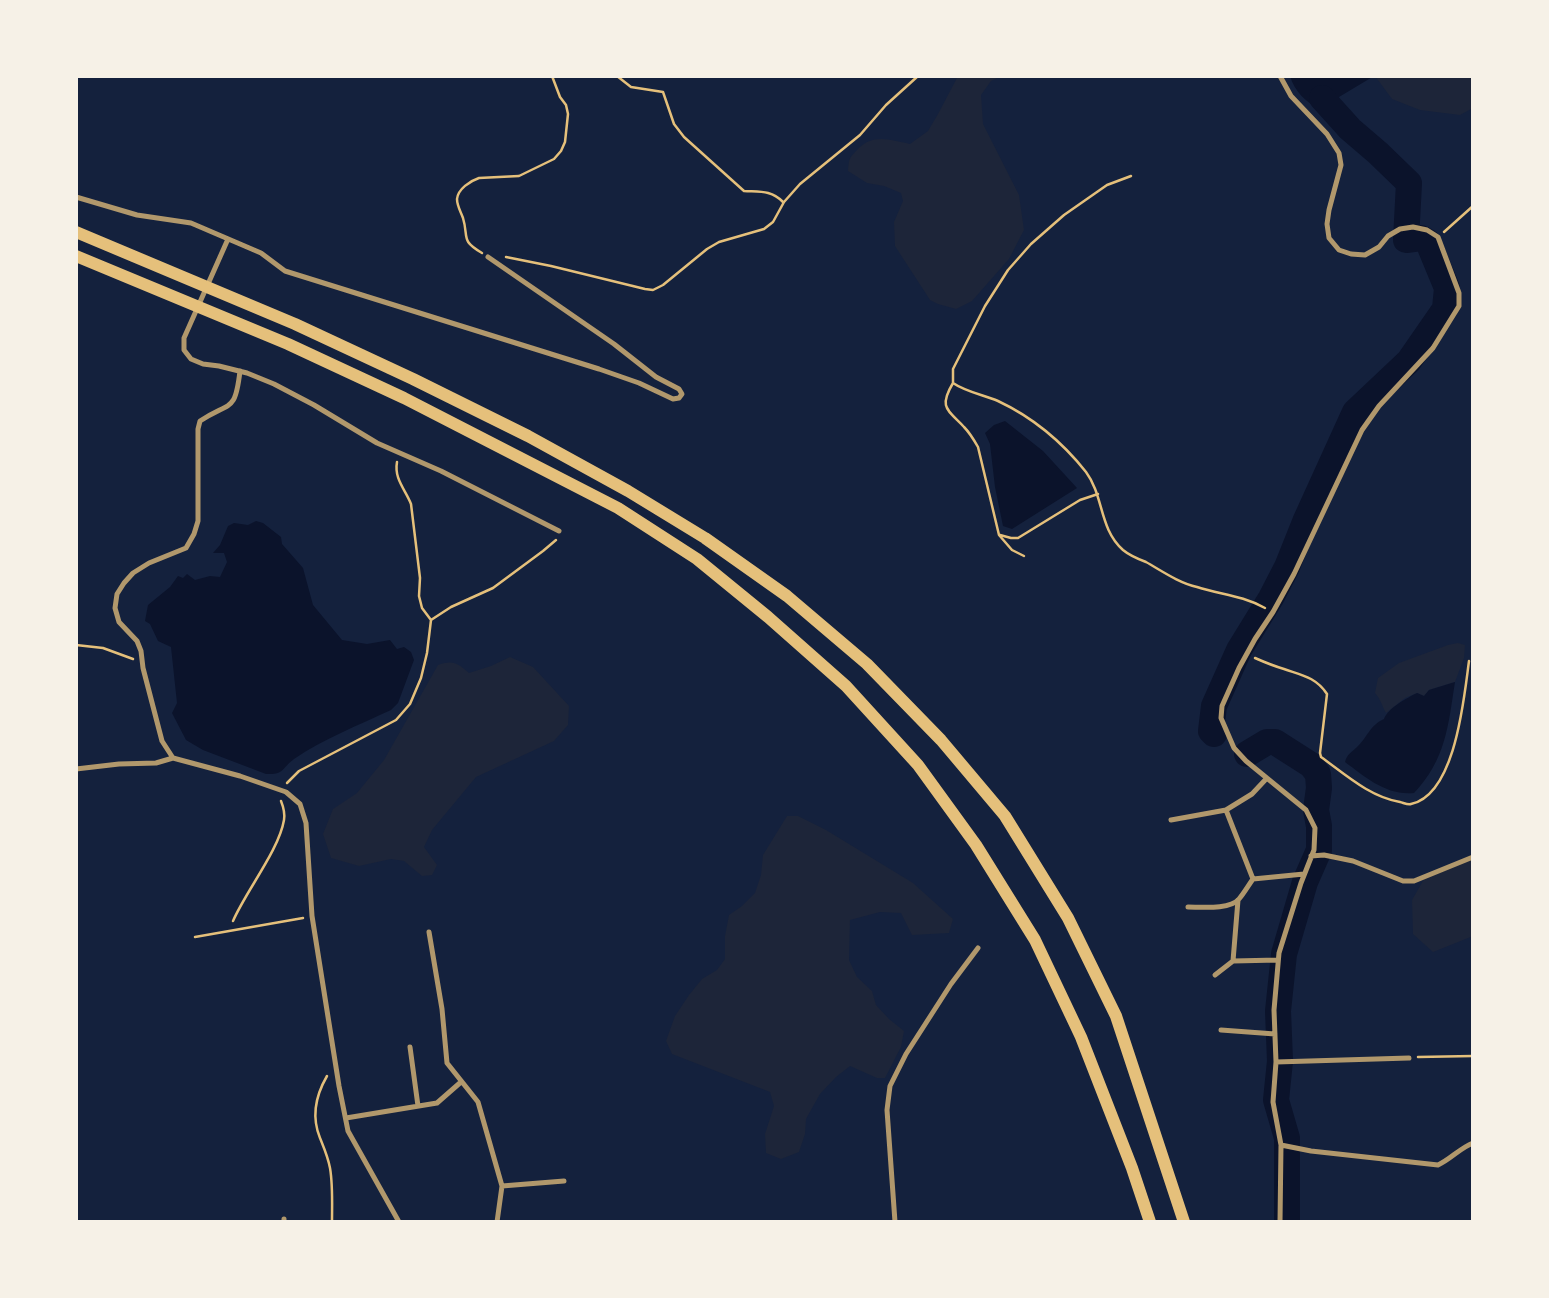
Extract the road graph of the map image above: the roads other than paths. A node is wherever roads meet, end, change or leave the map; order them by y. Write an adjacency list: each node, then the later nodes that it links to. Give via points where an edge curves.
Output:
1 (1280, 76): 11 (street, via 1291,96 1327,134 1339,154 1341,165 1328,210 1329,238 1339,250 1365,255 1400,228 1428,230 1438,237 1459,293 1459,306 1433,348 1379,406 1362,430 1294,574 1246,655 1222,706 1221,718 1234,748)
2 (76, 197): 4 (street, via 137,215 191,223)
3 (76, 232): 41 (highway, via 295,324 528,436 705,538 787,596 867,664 941,740 1005,816 1068,918 1116,1016)
4 (228, 239): 6 (street, via 261,253 285,271 599,370 674,399 682,394 679,388 656,377); 7 (street, via 184,338 184,350 203,364)
5 (76, 256): 40 (highway, via 288,344 386,389 618,508 697,559 768,617 838,680 918,765 976,845 1035,940 1081,1037)
6 (488, 257)
7 (240, 371): 8 (street, via 274,384 399,454 441,471); 9 (street, via 236,397 230,406 200,421 198,521 194,534 186,548 133,573 117,594 119,622 137,641 141,651 162,741)
8 (559, 531)
9 (173, 758): 10 (street, via 156,763); 32 (street, via 286,792 300,804 306,823 312,916)
10 (76, 769)
11 (1267, 778): 12 (street, via 1252,794); 14 (street, via 1306,810 1315,828)
12 (1226, 810): 13 (street); 17 (street)
13 (1171, 820)
14 (1311, 856): 15 (street, via 1324,855 1353,861 1403,881 1414,881); 16 (street)
15 (1473, 857)
16 (1304, 874): 17 (street); 22 (street)
17 (1253, 879): 18 (street)
18 (1238, 900): 19 (street, via 1222,906); 23 (street)
19 (1188, 907)
20 (429, 932): 30 (street, via 447,1063)
21 (978, 948): 39 (street, via 906,1054 890,1086 887,1110)
22 (1278, 960): 23 (street); 26 (street)
23 (1233, 961): 24 (street)
24 (1215, 975)
25 (1221, 1030): 26 (street)
26 (1275, 1034): 29 (street)
27 (410, 1047): 31 (street)
28 (1409, 1058): 29 (street)
29 (1276, 1062): 34 (street, via 1273,1102)
30 (461, 1082): 31 (street, via 437,1103); 36 (street, via 478,1102)
31 (418, 1106): 32 (street)
32 (346, 1118): 37 (street, via 348,1131)
33 (1473, 1143): 34 (street, via 1438,1165)
34 (1281, 1145): 42 (street)
35 (564, 1181): 36 (street)
36 (502, 1186): 38 (street)
37 (399, 1222)
38 (497, 1222)
39 (895, 1222)
40 (1150, 1222)
41 (1184, 1222)
42 (1280, 1222)

